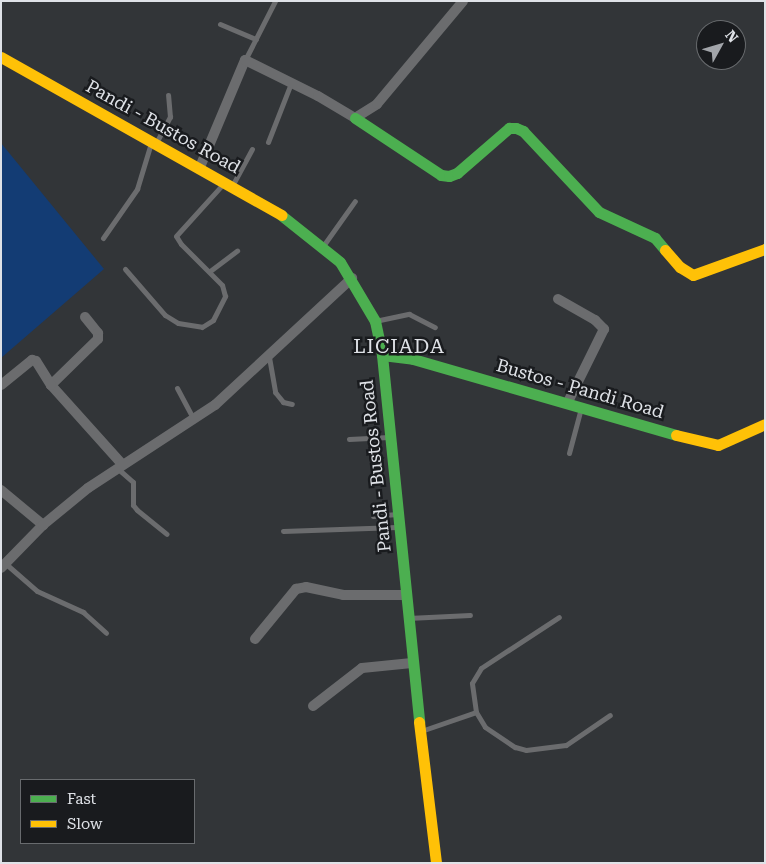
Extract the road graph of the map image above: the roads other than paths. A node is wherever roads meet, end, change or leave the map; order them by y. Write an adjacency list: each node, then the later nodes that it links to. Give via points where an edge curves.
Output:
1 (275, 1): 4 (lane)
2 (463, 1): 9 (street, via 377,104)
3 (220, 24): 4 (lane)
4 (256, 39): 6 (lane)
5 (1, 57): 10 (main road, Pandi - Bustos Road)
6 (245, 60): 7 (street); 13 (street)
7 (291, 83): 9 (street); 11 (lane)
8 (168, 95): 10 (lane, via 170,117)
9 (354, 118): 18 (main road, via 441,175 448,176 457,173 509,128 523,131 599,212 655,238 680,267 693,275)
10 (154, 142): 13 (main road, Pandi - Bustos Road); 16 (lane, via 146,153 137,189)
11 (268, 142)
12 (252, 149): 14 (lane)
13 (200, 167): 14 (main road, Pandi - Bustos Road)
14 (229, 184): 17 (main road, Pandi - Bustos Road, via 287,219); 21 (lane, via 176,236)
15 (355, 201): 17 (lane)
16 (103, 238)
17 (323, 246): 22 (main road, Pandi - Bustos Road)
18 (765, 249)
19 (237, 251): 21 (lane)
20 (125, 269): 21 (lane, via 165,315 178,323 202,327 216,315 224,296 222,285)
21 (210, 271)
22 (352, 278): 25 (main road, Pandi - Bustos Road); 28 (street)
23 (558, 299): 32 (street, via 595,320 604,329)
24 (85, 317): 29 (street, via 98,334 98,339)
25 (375, 321): 26 (lane, via 409,314); 27 (main road, Pandi - Bustos Road)
26 (435, 327)
27 (382, 355): 32 (main road, Bustos - Pandi Road, via 413,359); 37 (main road, Pandi - Bustos Road)
28 (270, 357): 33 (lane, via 275,392 283,402); 35 (street)
29 (51, 384): 30 (street, via 36,361 32,360); 40 (street)
30 (1, 385)
31 (177, 388): 35 (lane)
32 (568, 402): 34 (main road, Bustos - Pandi Road)
33 (292, 404)
34 (582, 406): 36 (main road, Bustos - Pandi Road, via 696,441 718,444); 39 (lane)
35 (194, 420): 40 (street)
36 (765, 424)
37 (391, 437): 38 (lane); 42 (main road, Pandi - Bustos Road)
38 (349, 438)
39 (569, 453)
40 (119, 466): 44 (street); 47 (lane, via 133,482 133,505)
41 (1, 490): 44 (street)
42 (398, 514): 43 (lane); 45 (main road, Pandi - Bustos Road)
43 (373, 516)
44 (44, 525): 48 (street)
45 (400, 526): 46 (lane); 49 (main road, Pandi - Bustos Road)
46 (283, 531)
47 (167, 534)
48 (3, 566): 53 (lane, via 37,591 83,612)
49 (406, 595): 52 (main road, Pandi - Bustos Road); 54 (street, via 343,595 306,587 296,589)
50 (470, 615): 52 (lane)
51 (558, 617): 57 (lane, via 481,668 472,683)
52 (408, 618): 55 (main road, Pandi - Bustos Road)
53 (106, 633)
54 (255, 639)
55 (412, 663): 56 (street, via 362,668); 59 (main road, Pandi - Bustos Road)
56 (313, 706)
57 (476, 712): 58 (lane, via 484,727 526,750 566,745); 59 (lane)
58 (610, 715)
59 (421, 731): 60 (main road, Pandi - Bustos Road)
60 (436, 863)

